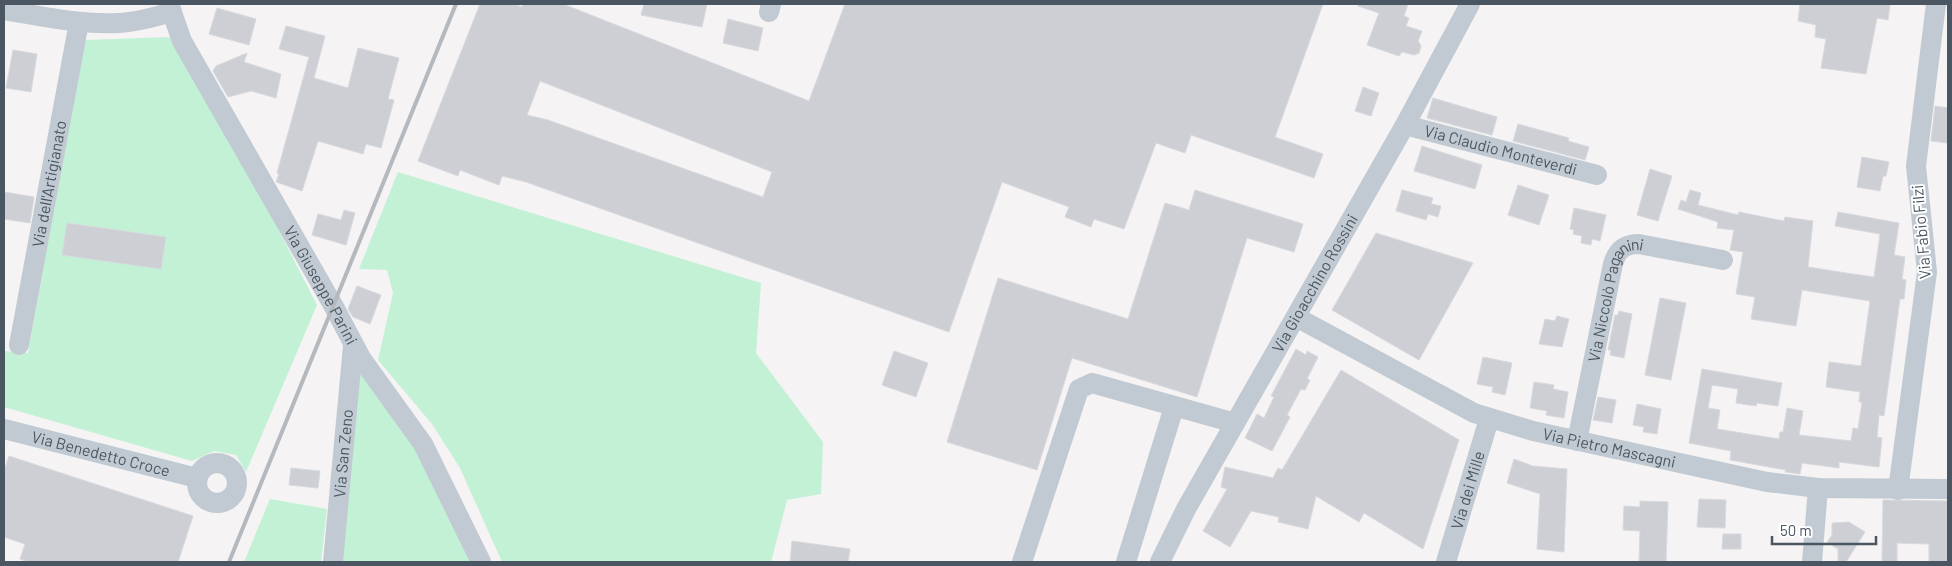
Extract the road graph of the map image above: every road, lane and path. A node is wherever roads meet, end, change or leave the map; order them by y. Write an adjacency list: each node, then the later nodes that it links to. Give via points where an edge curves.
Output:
1 (1470, 4): 6 (street, Via Gioacchino Rossini)
2 (1936, 4): 20 (street, Via Fabio Filzi, via 1916,166 1927,272)
3 (170, 8): 5 (street, via 149,19 120,23); 11 (street, Via Giuseppe Parini, via 182,41 333,305)
4 (4, 10): 5 (street)
5 (79, 22): 10 (street, Via dell'Artigianato)
6 (1405, 125): 7 (street, Via Claudio Monteverdi); 9 (street, Via Gioacchino Rossini)
7 (1597, 175)
8 (1723, 260): 16 (street, Via Niccolò Paganini, via 1639,244 1625,246 1619,251 1613,264)
9 (1296, 317): 13 (street, Via Pietro Mascagni); 14 (street, Via Gioacchino Rossini)
10 (19, 345)
11 (353, 346): 21 (street, Via San Zeno); 22 (street, Via Giuseppe Parini, via 423,444)
12 (1174, 406): 14 (street); 23 (street, via 1092,383 1079,389); 24 (street)
13 (1489, 418): 16 (street, Via Pietro Mascagni); 26 (street, Via dei Mille)
14 (1235, 423): 25 (street, Via Gioacchino Rossini)
15 (4, 429): 17 (street, Via Benedetto Croce)
16 (1577, 441): 18 (street, Via Pietro Mascagni, via 1734,476)
17 (197, 478)
18 (1818, 488): 20 (street, Via Pietro Mascagni); 27 (street)
19 (1948, 489): 20 (street, Via Pietro Mascagni)
20 (1898, 490)
21 (333, 562)
22 (481, 562)
23 (1022, 562)
24 (1126, 562)
25 (1160, 562)
26 (1446, 562)
27 (1812, 562)

